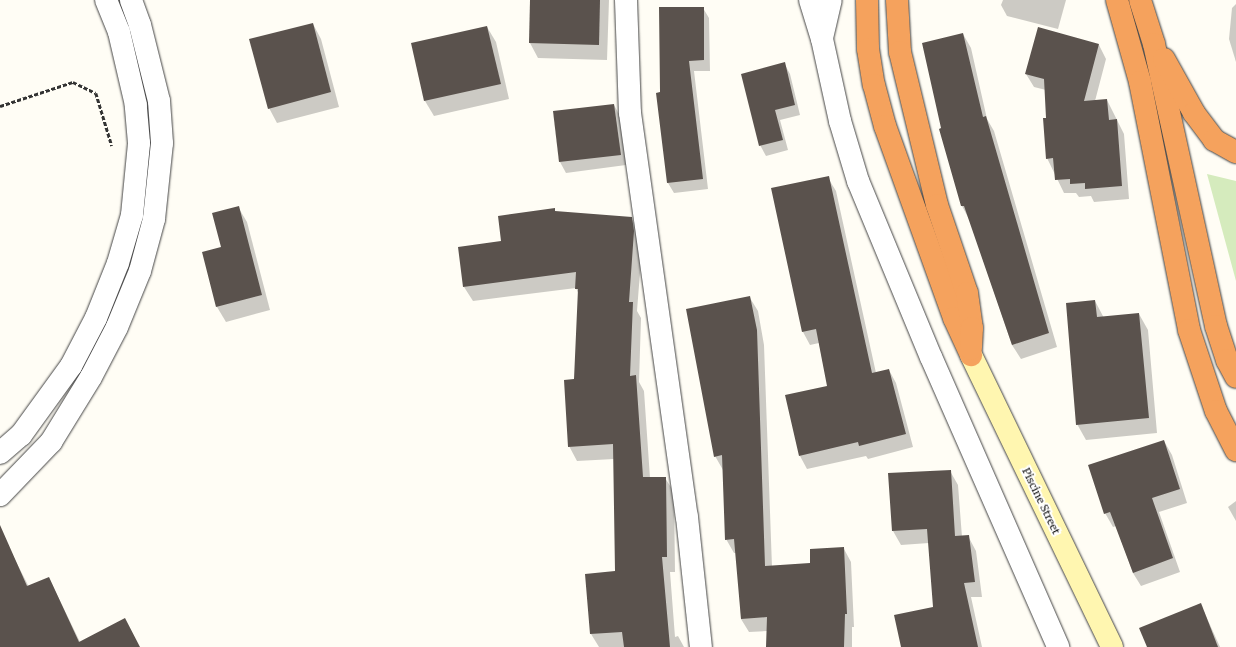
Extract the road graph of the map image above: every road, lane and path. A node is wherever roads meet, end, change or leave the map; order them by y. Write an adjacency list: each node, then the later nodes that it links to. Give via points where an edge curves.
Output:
1 (106, 0): 18 (street, via 119,32 136,105 139,143 132,215 116,270 96,318 71,366 20,435)
2 (131, 0): 19 (street, via 159,101 162,143 154,219 140,271 91,377 51,442)
3 (626, 0): 20 (street, via 630,113 687,517)
4 (810, 0): 10 (street)
5 (831, 0): 10 (street)
6 (867, 0): 15 (highway, via 868,49 874,86 885,126 954,318)
7 (897, 0): 15 (highway, via 900,52 916,119 937,205 967,293 972,328)
8 (1117, 0): 17 (highway, via 1140,82 1189,330 1216,411)
9 (1140, 0): 11 (highway)
10 (822, 39): 21 (street, via 840,120 858,181)
11 (1154, 44): 14 (highway, via 1194,113 1214,140); 16 (highway, via 1216,326 1227,360)
12 (0, 106): 13 (path, via 72,82 96,93)
13 (113, 150)
14 (1236, 152)
15 (971, 355): 22 (street, Piscine Street)
16 (1236, 377)
17 (1236, 450)
18 (0, 453)
19 (0, 495)
20 (701, 647)
21 (1058, 647)
22 (1112, 647)

